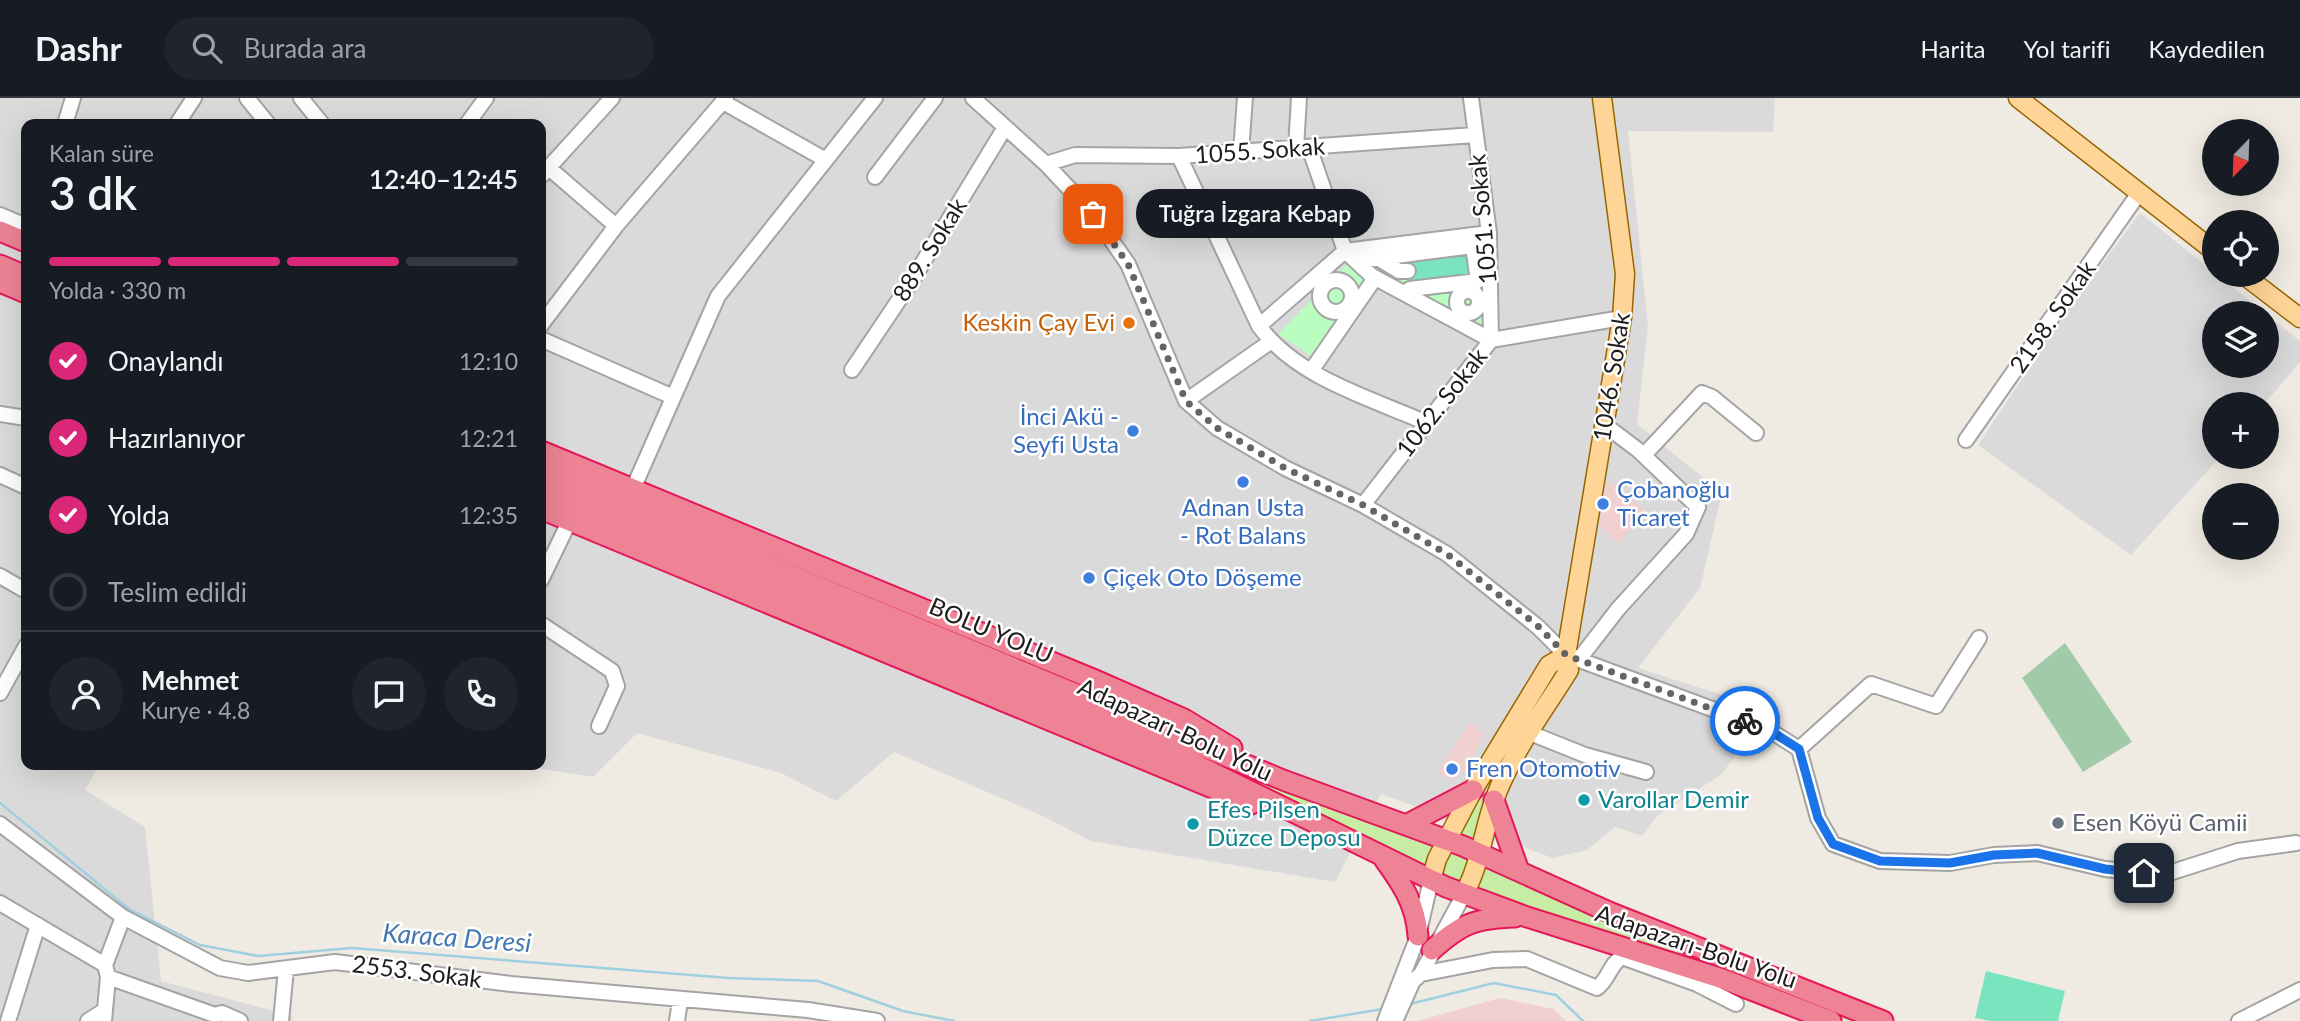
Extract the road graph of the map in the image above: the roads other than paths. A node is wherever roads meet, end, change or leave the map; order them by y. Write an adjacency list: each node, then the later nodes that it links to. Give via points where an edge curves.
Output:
1 (73, 98): 16 (street)
2 (194, 98): 17 (street)
3 (247, 98): 18 (street)
4 (301, 98): 19 (street)
5 (486, 98): 20 (street)
6 (612, 98): 28 (street)
7 (875, 98): 26 (street)
8 (935, 98): 30 (street)
9 (973, 98): 21 (street)
10 (1245, 98): 24 (street)
11 (1299, 98): 23 (street)
12 (1471, 98): 22 (street, 1051. Sokak)
13 (1602, 98): 57 (main road, 1046. Sokak, via 1625,274)
14 (2018, 98): 31 (main road)
15 (725, 100): 26 (street); 34 (street)
16 (67, 119)
17 (180, 119)
18 (264, 119)
19 (318, 119)
20 (471, 119)
21 (1004, 129): 27 (street); 63 (street, 889. Sokak)
22 (1475, 135): 23 (street, 1055. Sokak); 36 (street, 1051. Sokak)
23 (1303, 148): 24 (street, 1055. Sokak); 40 (street)
24 (1241, 152): 25 (street, 1055. Sokak)
25 (1180, 156): 27 (street, 1055. Sokak, via 1075,155); 59 (street)
26 (826, 160): 65 (street, via 718,296)
27 (1046, 164): 66 (street, via 1093,214 1128,264)
28 (546, 171)
29 (546, 173): 34 (street)
30 (875, 177)
31 (2140, 193): 38 (main road); 72 (street, 2158. Sokak)
32 (0, 215): 33 (street)
33 (21, 224)
34 (616, 226): 56 (street)
35 (0, 231): 37 (highway)
36 (1481, 238): 40 (street); 42 (street); 54 (street, via 1478,281); 60 (street, 1051. Sokak)
37 (21, 240)
38 (2202, 242)
39 (0, 244): 41 (highway)
40 (1345, 251): 44 (street); 49 (street)
41 (21, 253)
42 (1405, 254): 43 (street); 46 (street)
43 (1376, 257): 44 (street); 46 (street, via 1399,271)
44 (1356, 261): 48 (street)
45 (0, 265): 47 (highway)
46 (1408, 271): 52 (street)
47 (21, 274)
48 (1375, 278): 52 (street); 55 (street)
49 (1320, 281): 55 (street, via 1345,283 1352,291); 55 (street, via 1326,307 1336,312); 59 (street)
50 (0, 282): 53 (highway)
51 (2260, 287): 58 (main road)
52 (1414, 290): 54 (street); 60 (street)
53 (21, 291)
54 (1462, 292): 60 (street, via 1477,297 1473,312)
55 (1352, 307): 64 (street)
56 (546, 318)
57 (1622, 318): 60 (street, 1062. Sokak); 70 (main road, 1046. Sokak)
58 (2300, 318)
59 (1258, 327): 62 (street)
60 (1491, 332): 69 (street, 1062. Sokak)
61 (546, 341): 65 (street)
62 (1270, 342): 64 (street); 66 (street)
63 (852, 370)
64 (1311, 371): 69 (street)
65 (673, 397): 79 (street)
66 (1186, 401): 80 (street, via 1217,428 1285,468)
67 (0, 414): 68 (street)
68 (21, 417)
69 (1427, 423): 80 (street, 1062. Sokak)
70 (1605, 425): 74 (street); 89 (main road, 1046. Sokak)
71 (1756, 433): 74 (street, via 1702,393)
72 (1966, 440)
73 (546, 453): 79 (highway)
74 (1644, 455): 89 (street, via 1698,507 1686,534 1580,658)
75 (546, 473): 96 (highway, BOLU YOLU)
76 (0, 475): 77 (street)
77 (21, 485)
78 (546, 491): 101 (highway, Adapazarı-Bolu Yolu, via 1146,740)
79 (632, 491): 96 (highway, via 1184,719)
80 (1363, 505): 89 (street, via 1447,554 1538,626)
81 (546, 511): 82 (highway)
82 (570, 520): 83 (street); 101 (highway, via 1147,764)
83 (546, 570)
84 (0, 576): 85 (street)
85 (21, 587)
86 (546, 627): 92 (street, via 612,671 617,686)
87 (1979, 638): 94 (street, via 1936,706 1871,684)
88 (21, 651): 90 (street)
89 (1566, 655): 93 (main road, 1046. Sokak, via 1569,670); 94 (street, via 1769,730); 97 (main road, via 1549,665)
90 (6, 667): 91 (street)
91 (0, 693)
92 (599, 726)
93 (1530, 733): 95 (street); 98 (main road, 1046. Sokak)
94 (1799, 749): 102 (street, via 1818,818 1833,844 1880,861 1950,863 2037,853 2105,869 2163,875 2238,851)
95 (1646, 772)
96 (1283, 780): 100 (highway, BOLU YOLU)
97 (1473, 790): 100 (highway); 103 (main road)
98 (1494, 800): 103 (main road, 1046. Sokak); 105 (highway)
99 (0, 824): 109 (street, 2553. Sokak)
100 (1408, 824): 103 (highway, BOLU YOLU)
101 (1329, 831): 104 (highway, Adapazarı-Bolu Yolu)
102 (2299, 844)
103 (1463, 846): 105 (highway, BOLU YOLU); 106 (main road, via 1437,859); 107 (main road, via 1475,875)
104 (1384, 858): 106 (highway, Adapazarı-Bolu Yolu); 112 (highway, via 1408,894)
105 (1520, 871): 130 (highway, BOLU YOLU, via 1609,912)
106 (1431, 880): 107 (highway, Adapazarı-Bolu Yolu); 112 (street)
107 (1464, 894): 110 (highway, Adapazarı-Bolu Yolu); 112 (street)
108 (0, 903): 111 (street)
109 (123, 917): 113 (street, 2553. Sokak, via 220,968 248,973); 114 (street)
110 (1527, 917): 112 (highway, via 1475,921); 129 (highway, Adapazarı-Bolu Yolu, via 1723,979)
111 (38, 925): 114 (street); 121 (street)
112 (1425, 943): 115 (street); 115 (street)
113 (286, 969): 117 (street, 2553. Sokak, via 335,962); 124 (street)
114 (106, 971): 119 (street); 120 (street)
115 (1411, 980): 118 (street, via 1493,960 1527,959 1598,988 1622,957 1697,984); 127 (street); 128 (street)
116 (2300, 990): 131 (street)
117 (680, 1001): 125 (street); 126 (street, 2553. Sokak, via 808,1010)
118 (1736, 1004)
119 (104, 1015): 122 (street)
120 (214, 1018): 123 (street, via 222,1013)
121 (8, 1021)
122 (88, 1021)
123 (240, 1021)
124 (281, 1021)
125 (677, 1021)
126 (877, 1021)
127 (1385, 1021)
128 (1395, 1021)
129 (1831, 1021)
130 (1883, 1021)
131 (2239, 1021)

